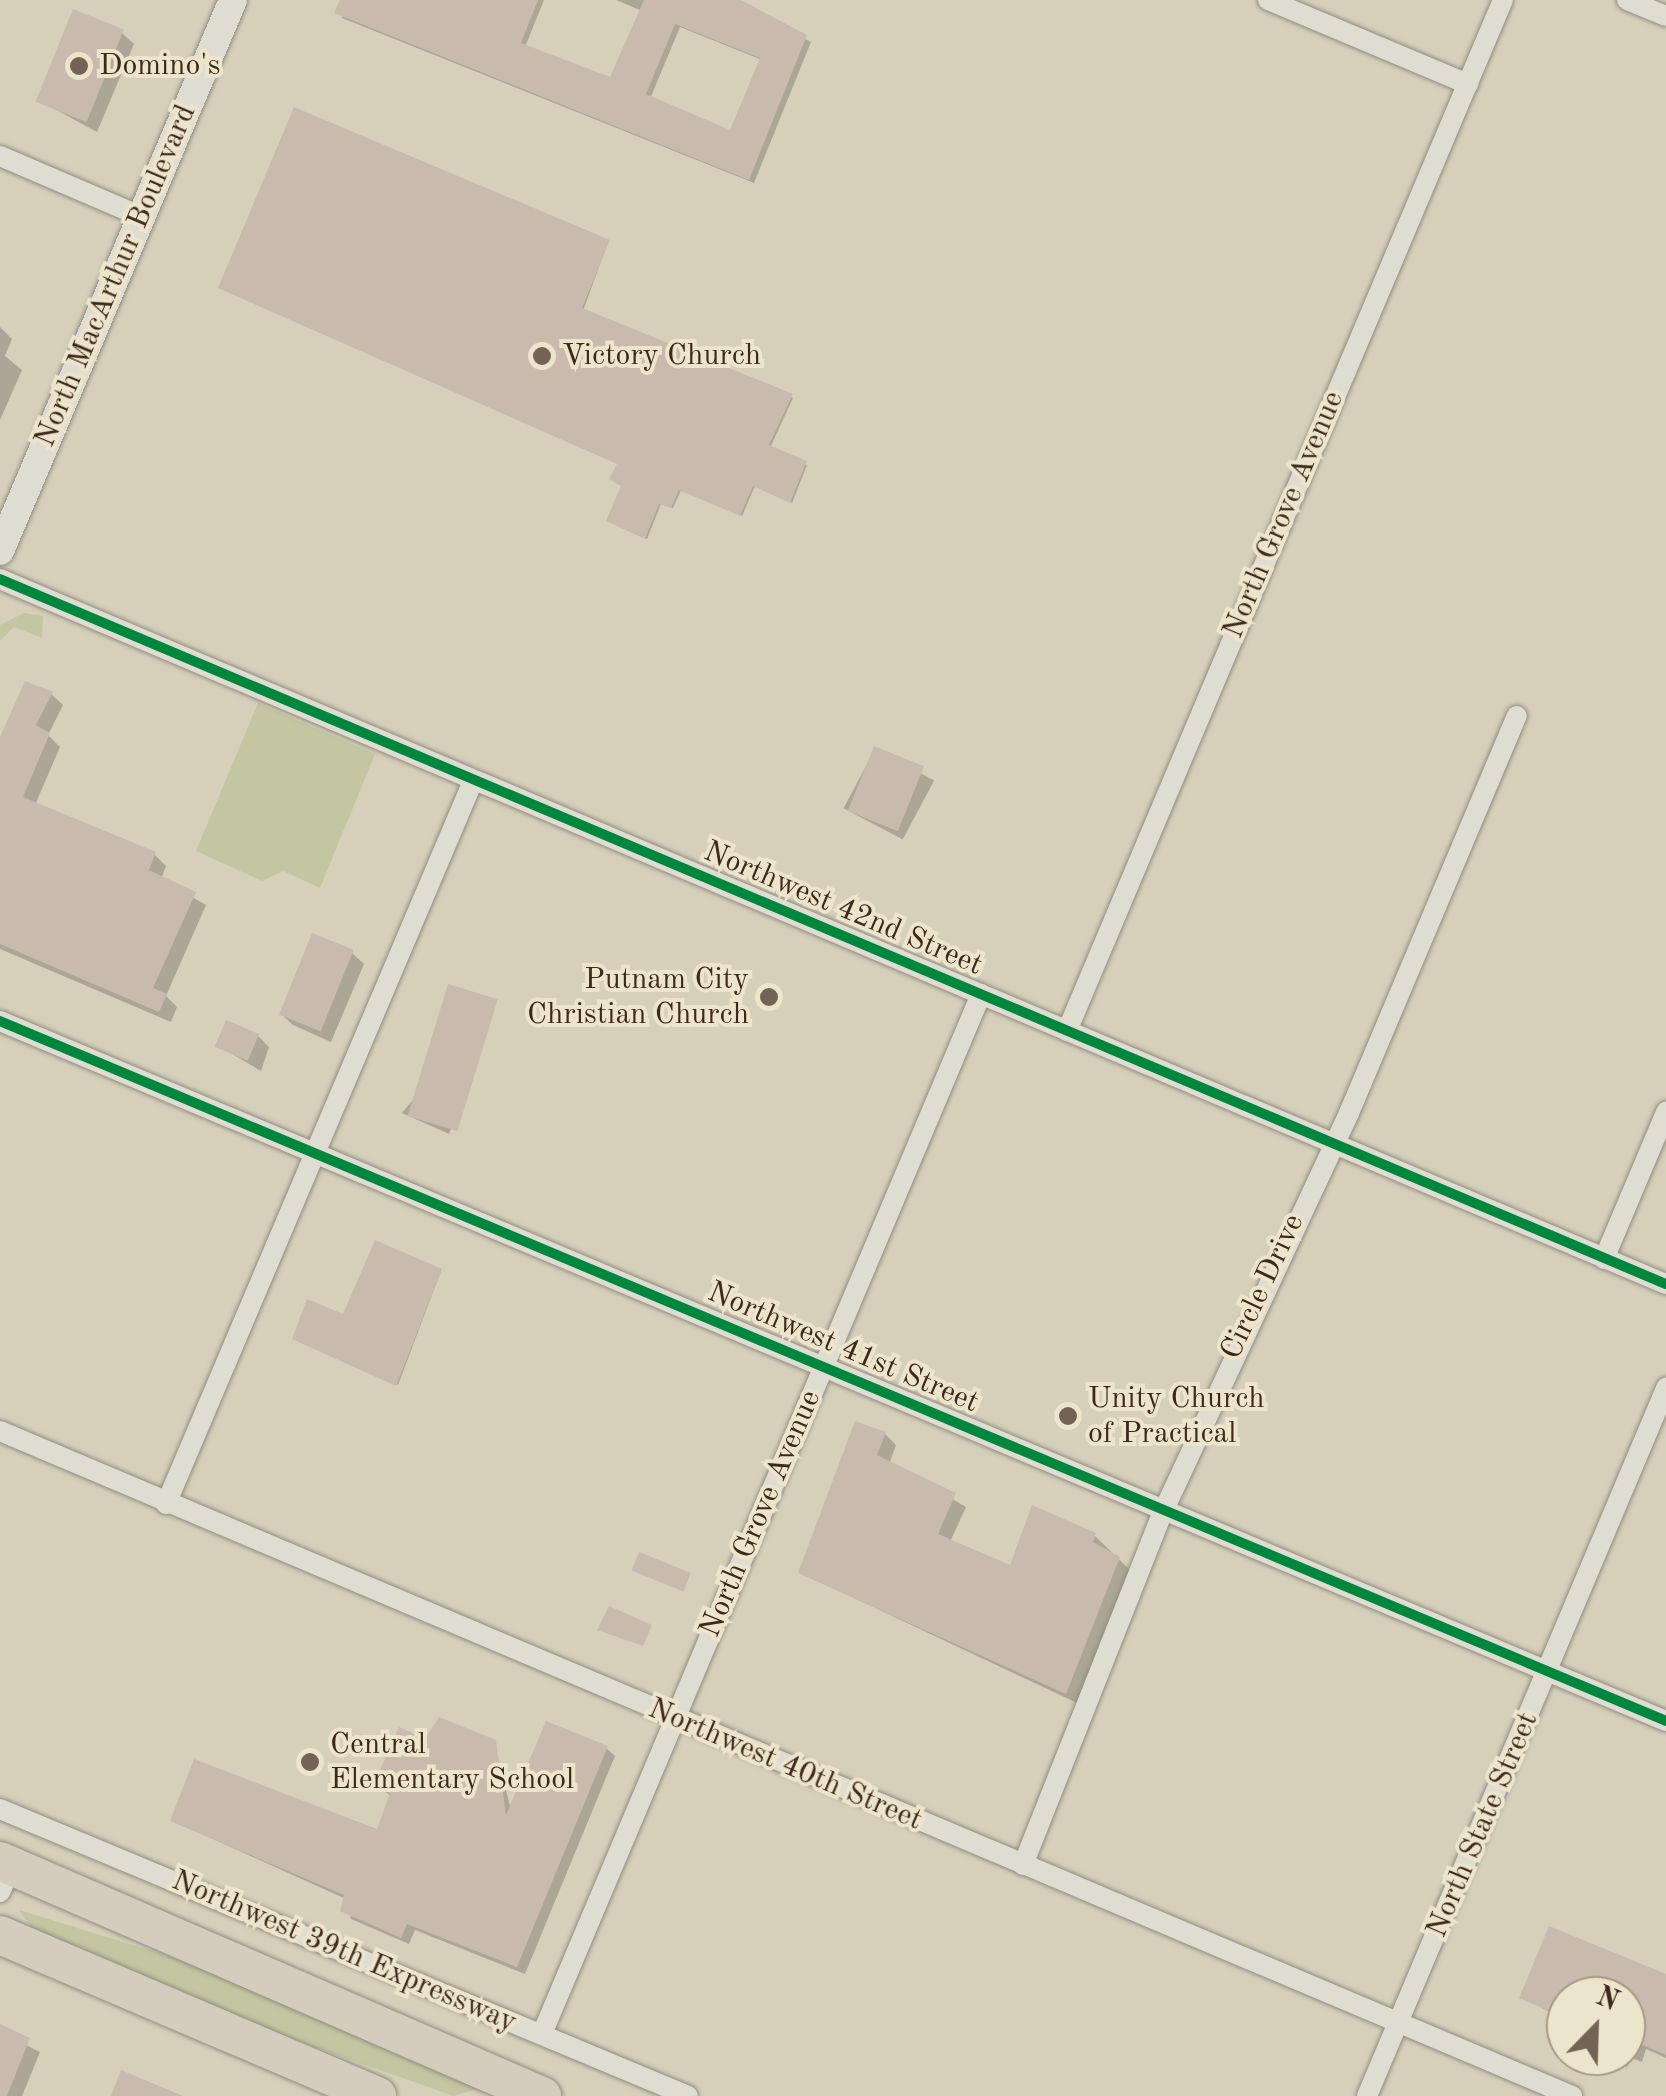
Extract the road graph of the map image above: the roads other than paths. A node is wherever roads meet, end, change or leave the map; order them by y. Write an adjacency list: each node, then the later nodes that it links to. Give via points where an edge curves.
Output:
1 (232, 0): 8 (main road, North MacArthur Boulevard)
2 (1268, 0): 6 (street)
3 (1504, 0): 6 (street, North Grove Avenue)
4 (1628, 0): 5 (street)
5 (1666, 16)
6 (1468, 84): 15 (street, North Grove Avenue)
7 (0, 156): 8 (street)
8 (142, 217): 9 (main road, North MacArthur Boulevard)
9 (0, 551)
10 (0, 580): 12 (street, Northwest 42nd Street)
11 (1517, 716): 17 (street, Circle Drive)
12 (474, 782): 13 (street, Northwest 42nd Street); 18 (street)
13 (981, 994): 15 (street, Northwest 42nd Street); 21 (street, North Grove Avenue)
14 (0, 1021): 18 (street, Northwest 41st Street)
15 (1067, 1031): 17 (street, Northwest 42nd Street)
16 (1666, 1112): 19 (street)
17 (1332, 1144): 19 (street, Northwest 42nd Street); 25 (street, Circle Drive)
18 (316, 1154): 21 (street, Northwest 41st Street); 24 (street)
19 (1604, 1258): 20 (street, Northwest 42nd Street)
20 (1666, 1284)
21 (824, 1367): 25 (street, Northwest 41st Street); 27 (street, North Grove Avenue)
22 (1666, 1388): 26 (street, North State Street)
23 (0, 1431): 24 (street, Northwest 40th Street)
24 (166, 1504): 27 (street, Northwest 40th Street)
25 (1164, 1512): 26 (street, Northwest 41st Street); 30 (street, Circle Drive)
26 (1548, 1671): 28 (street, Northwest 41st Street); 33 (street, North State Street)
27 (675, 1719): 30 (street, Northwest 40th Street); 34 (street, North Grove Avenue)
28 (1666, 1721)
29 (0, 1810): 34 (street, Northwest 39th Expressway)
30 (1023, 1864): 33 (street, Northwest 40th Street)
31 (4, 1873): 35 (highway, Northwest 39th Expressway)
32 (0, 1935): 36 (highway)
33 (1398, 2022): 38 (street, North State Street); 39 (street, Northwest 40th Street)
34 (542, 2034): 37 (street, Northwest 39th Expressway)
35 (527, 2093)
36 (377, 2096)
37 (688, 2096)
38 (1367, 2096)
39 (1572, 2096)

